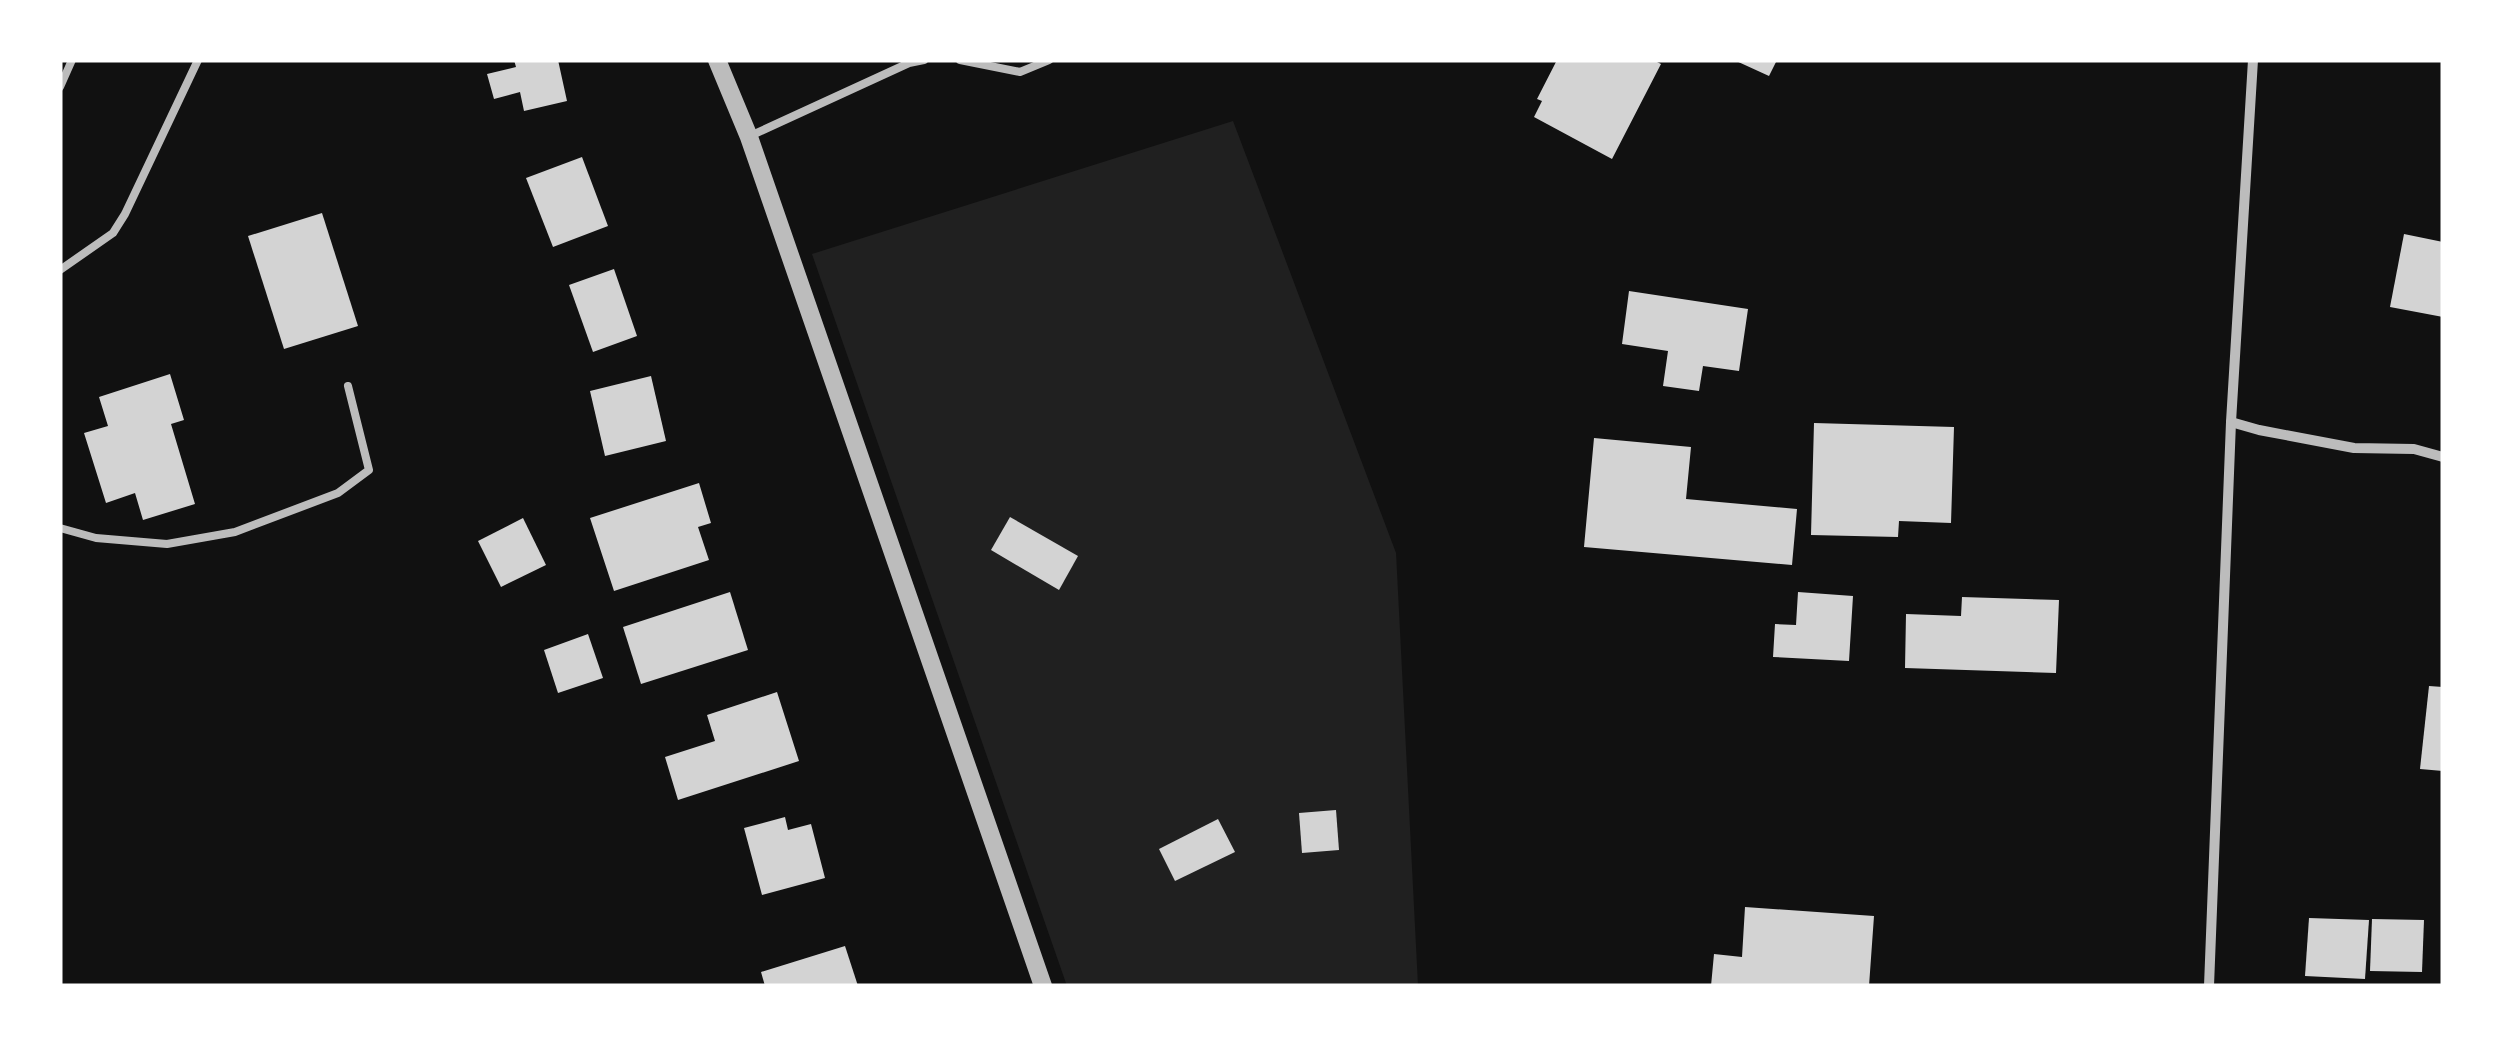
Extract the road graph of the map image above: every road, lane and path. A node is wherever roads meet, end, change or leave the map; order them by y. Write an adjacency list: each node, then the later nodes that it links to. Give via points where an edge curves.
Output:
1 (72, 60): 8 (lane)
2 (198, 60): 10 (lane, via 113,233)
3 (717, 60): 9 (street)
4 (924, 60): 9 (lane)
5 (960, 60): 6 (lane, via 1020,72)
6 (1049, 60)
7 (2252, 60): 12 (street)
8 (60, 87)
9 (749, 137): 15 (street)
10 (60, 270)
11 (348, 386): 14 (lane, via 370,470 338,493 235,532 168,544)
12 (2231, 422): 13 (street, via 2354,448 2414,449); 16 (street)
13 (2443, 457)
14 (60, 528)
15 (1043, 986)
16 (2209, 986)

